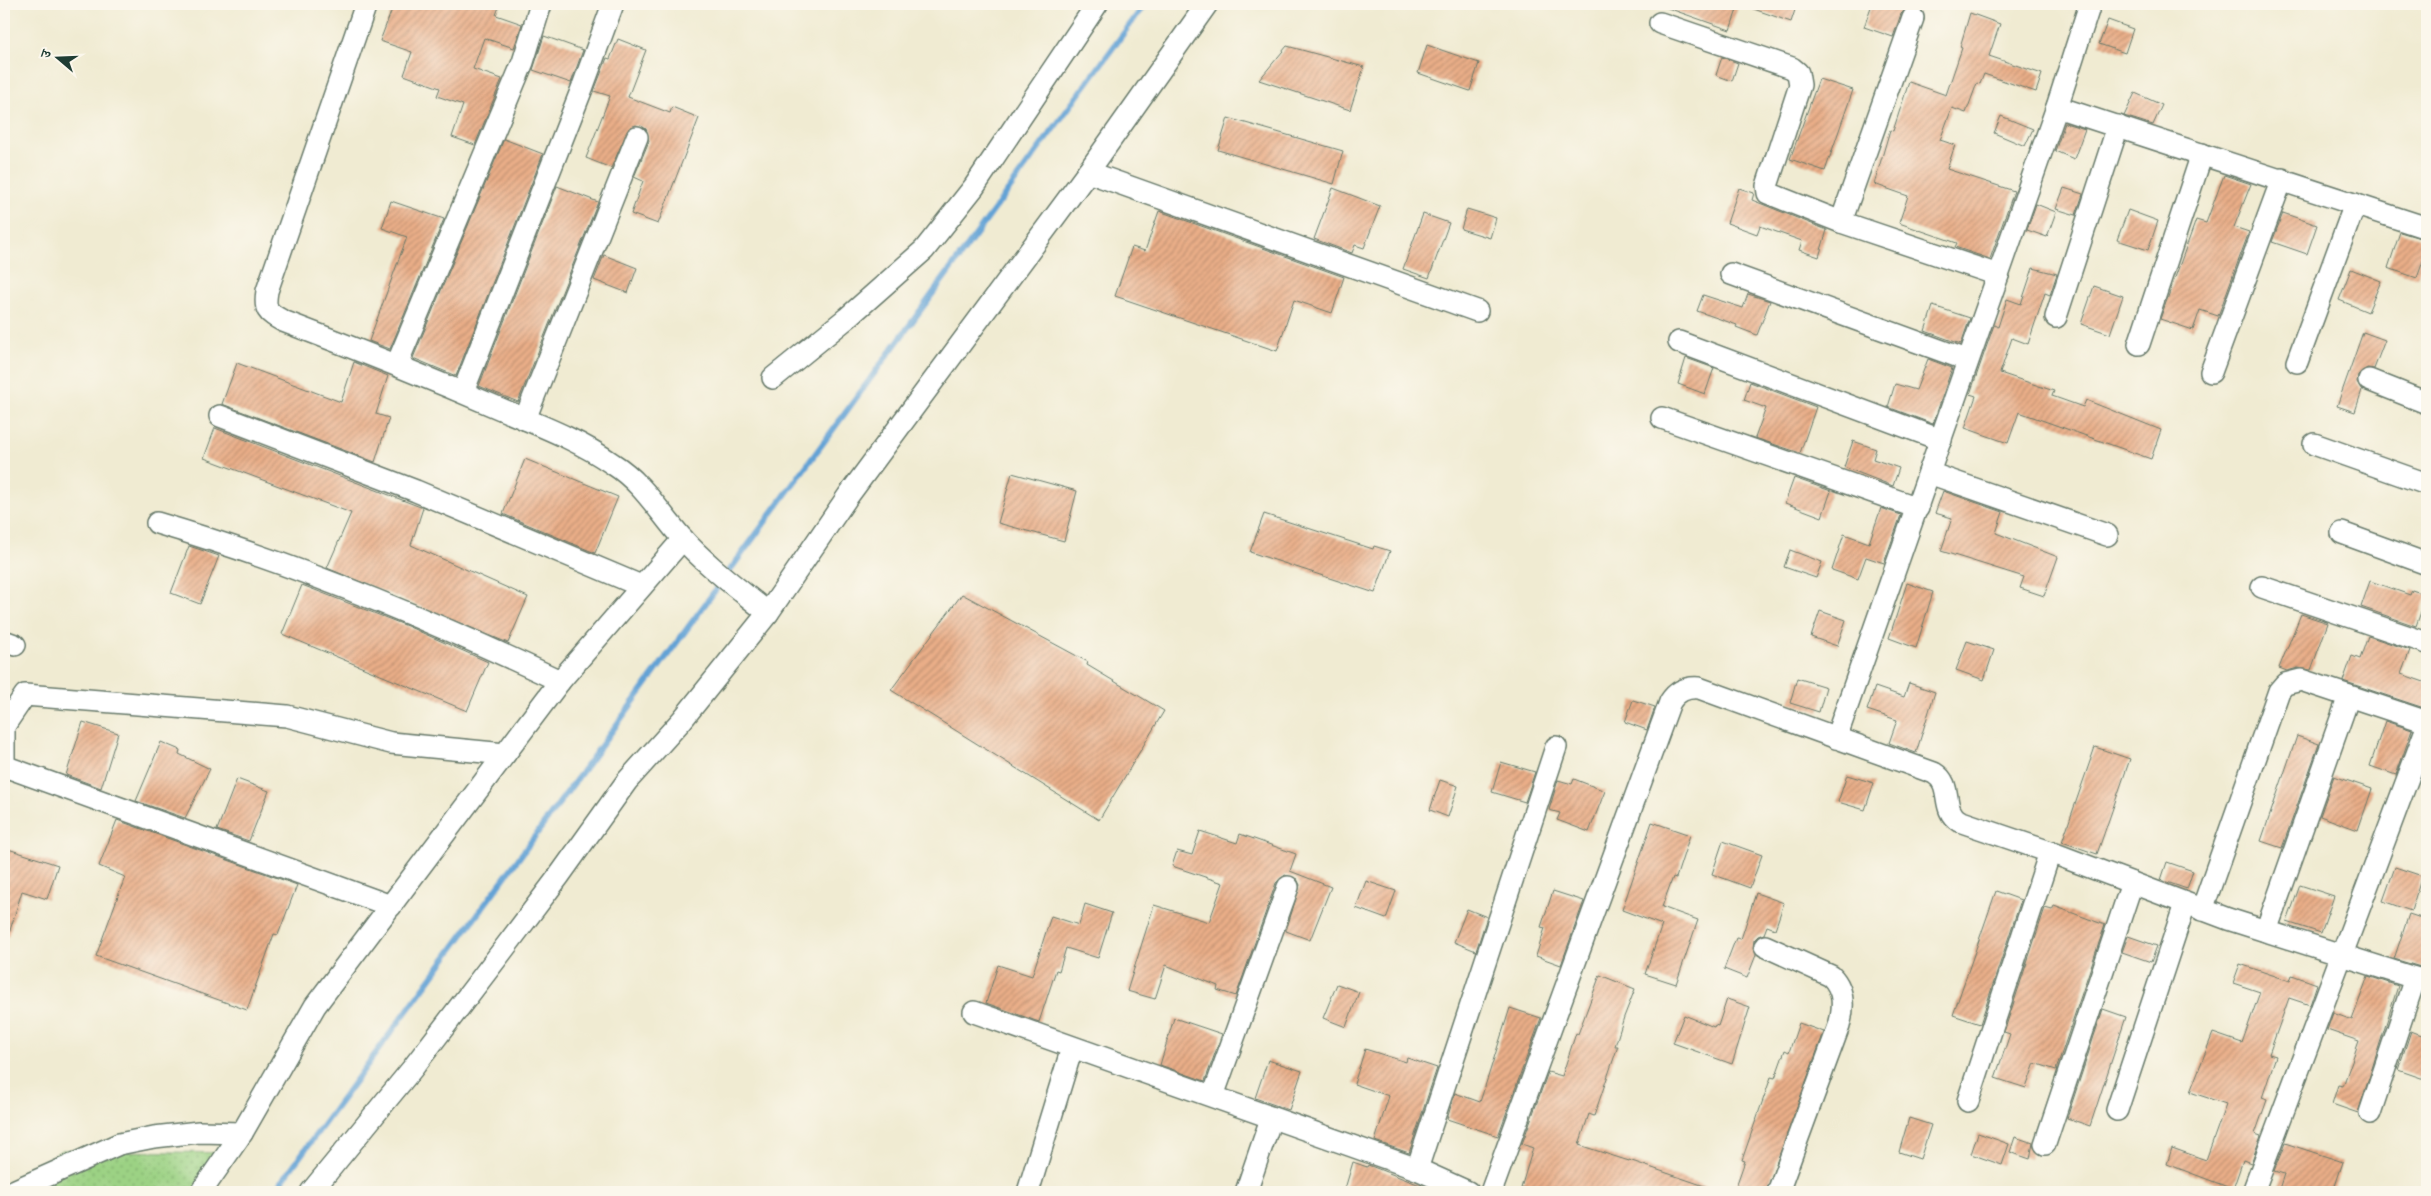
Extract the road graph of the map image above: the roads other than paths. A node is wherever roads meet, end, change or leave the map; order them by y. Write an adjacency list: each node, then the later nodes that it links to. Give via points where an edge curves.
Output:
1 (366, 4): 26 (street, via 264,304 272,315 284,321)
2 (541, 4): 26 (street, via 524,62)
3 (613, 4): 30 (street)
4 (1097, 4): 28 (street, via 974,187 924,250)
5 (1207, 4): 13 (street)
6 (2090, 4): 9 (street)
7 (1913, 18): 16 (street)
8 (1660, 23): 16 (street, via 1792,68 1798,73 1800,85 1767,190 1774,196)
9 (2057, 107): 10 (street); 19 (street)
10 (2118, 126): 12 (street); 21 (street)
11 (637, 137): 34 (street)
12 (2202, 154): 14 (street); 23 (street)
13 (1088, 172): 20 (street); 47 (street, via 848,496)
14 (2282, 179): 15 (street); 27 (street)
15 (2355, 204): 17 (street); 25 (street)
16 (1841, 222): 19 (street)
17 (2427, 228)
18 (1731, 274): 24 (street)
19 (1998, 275): 24 (street)
20 (1477, 311)
21 (2056, 317)
22 (1680, 342): 35 (street)
23 (2139, 344)
24 (1967, 360): 35 (street)
25 (2297, 362)
26 (397, 364): 30 (street)
27 (2211, 372)
28 (774, 378)
29 (2369, 380): 31 (street)
30 (462, 392): 34 (street)
31 (2427, 403)
32 (220, 416): 45 (street, via 416,492)
33 (1662, 418): 39 (street)
34 (525, 419): 43 (street, via 613,463 649,495)
35 (1941, 440): 37 (street)
36 (2314, 444): 38 (street)
37 (1929, 473): 39 (street); 42 (street)
38 (2427, 484)
39 (1918, 508): 53 (street)
40 (157, 522): 49 (street, via 310,573 429,620)
41 (2342, 533): 44 (street)
42 (2107, 535)
43 (683, 539): 45 (street); 47 (street)
44 (2427, 564)
45 (641, 586): 49 (street)
46 (2262, 587): 48 (street)
47 (768, 613): 78 (street, via 682,720 627,781 412,1069)
48 (2427, 643)
49 (560, 681): 55 (street)
50 (2349, 696): 51 (street); 61 (street, via 2301,680 2285,684); 62 (street)
51 (2427, 722)
52 (2427, 727): 64 (street)
53 (1836, 738): 57 (street, via 1941,777 1947,788 1949,811 1959,821); 82 (street, via 1699,688 1675,694 1607,869)
54 (1556, 747): 75 (street)
55 (505, 754): 56 (street, via 391,743 287,716 26,695 4,726); 60 (street)
56 (4, 766): 60 (street)
57 (2050, 852): 58 (street); 69 (street)
58 (2132, 883): 61 (street); 74 (street)
59 (1288, 887): 68 (street)
60 (391, 906): 73 (street, via 315,1006)
61 (2194, 907): 62 (street); 70 (street)
62 (2266, 931): 64 (street)
63 (1765, 946): 83 (street, via 1830,976 1838,984 1843,1003 1838,1026)
64 (2340, 956): 65 (street); 84 (street)
65 (2421, 980): 71 (street)
66 (974, 1012): 67 (street)
67 (1072, 1048): 68 (street); 79 (street)
68 (1213, 1096): 72 (street)
69 (1968, 1101)
70 (2118, 1110)
71 (2370, 1113)
72 (1271, 1119): 75 (street); 80 (street)
73 (242, 1133): 76 (street, via 154,1136 119,1144); 77 (street)
74 (2045, 1144)
75 (1417, 1169): 81 (street)
76 (11, 1192)
77 (202, 1192)
78 (311, 1192)
79 (1028, 1192)
80 (1246, 1192)
81 (1468, 1192)
82 (1491, 1192)
83 (1778, 1192)
84 (2252, 1192)

